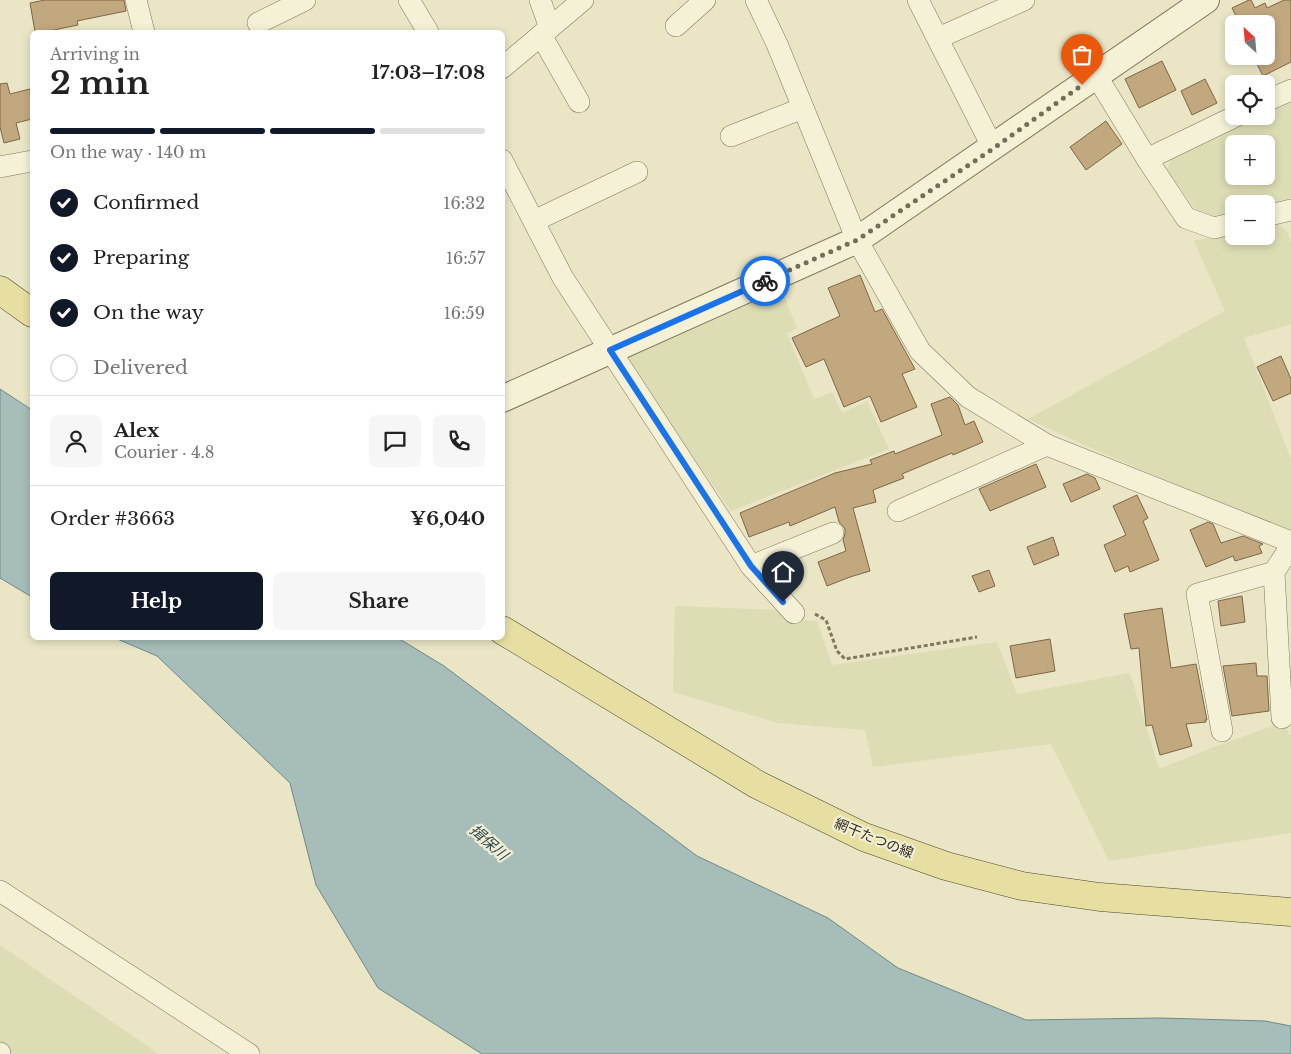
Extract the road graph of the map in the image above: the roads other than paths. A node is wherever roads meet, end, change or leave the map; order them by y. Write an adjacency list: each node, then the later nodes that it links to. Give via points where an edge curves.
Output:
1 (136, 0): 13 (street)
2 (305, 0): 11 (street)
3 (409, 0): 14 (street)
4 (540, 0): 15 (street)
5 (584, 0): 15 (street)
6 (705, 0): 12 (street)
7 (756, 0): 22 (street)
8 (918, 0): 16 (street)
9 (1024, 0): 16 (street)
10 (1206, 0): 18 (street)
11 (258, 23)
12 (676, 26)
13 (144, 30)
14 (427, 30)
15 (545, 31): 17 (street); 21 (street)
16 (938, 38): 25 (street)
17 (505, 65)
18 (1096, 75): 25 (street); 26 (street)
19 (1291, 90): 20 (street)
20 (1275, 98)
21 (579, 102)
22 (803, 108): 24 (street); 35 (street)
23 (1225, 121): 26 (street)
24 (731, 136)
25 (994, 148): 35 (street)
26 (1147, 159): 34 (street, via 1186,218 1214,228)
27 (30, 161): 29 (street)
28 (505, 166): 33 (street)
29 (0, 167)
30 (637, 172): 33 (street)
31 (1291, 210): 32 (street)
32 (1275, 214)
33 (534, 221): 38 (street, via 563,278)
34 (1225, 225)
35 (857, 240): 38 (street); 40 (street, via 920,351 968,397)
36 (0, 290): 37 (main road)
37 (30, 312)
38 (610, 350): 39 (street); 45 (street)
39 (505, 398)
40 (1047, 445): 41 (street); 43 (street)
41 (898, 511)
42 (833, 533): 45 (street)
43 (1291, 542)
44 (1291, 546): 46 (street)
45 (751, 566): 47 (street)
46 (1274, 572): 49 (street); 50 (street, via 1198,594)
47 (794, 613)
48 (505, 632): 52 (main road, 網干たつの線, via 758,785 864,837 946,866 1022,886 1100,897)
49 (1282, 718)
50 (1222, 731)
51 (0, 891): 53 (street)
52 (1291, 912)
53 (249, 1054)

